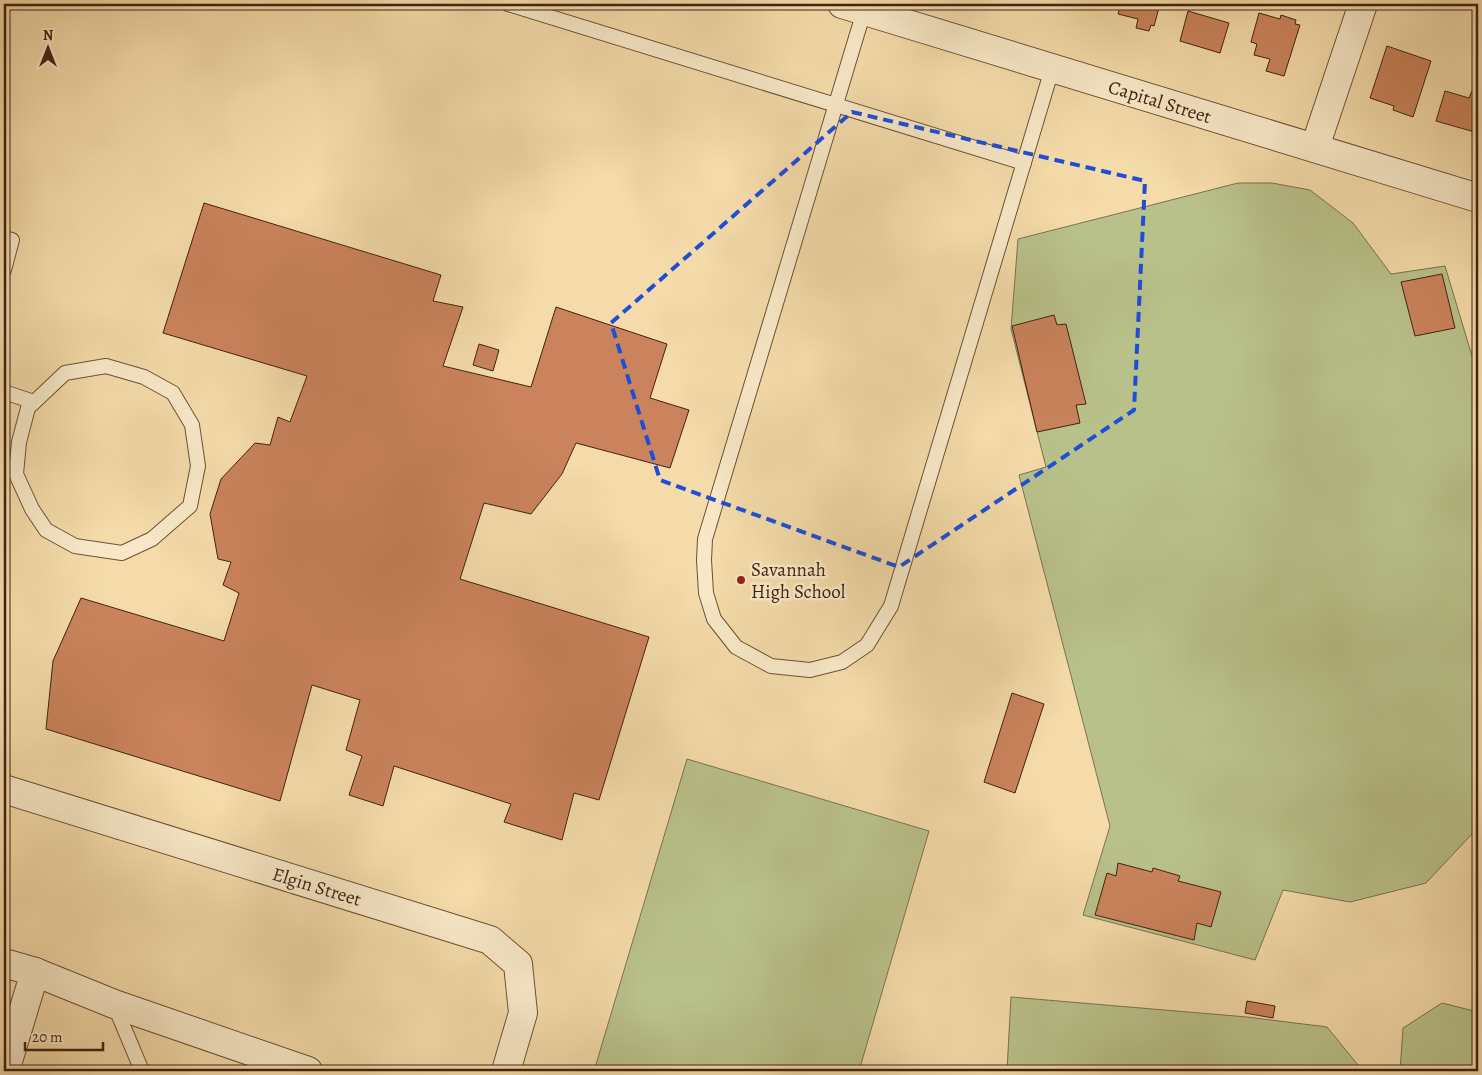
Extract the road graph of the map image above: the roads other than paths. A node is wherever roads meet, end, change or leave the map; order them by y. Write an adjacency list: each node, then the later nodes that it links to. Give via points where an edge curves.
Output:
1 (508, 4): 5 (lane)
2 (1363, 4): 6 (street)
3 (853, 7): 4 (street, Capital Street); 5 (lane)
4 (1052, 69): 6 (street, Capital Street); 7 (lane)
5 (835, 106): 7 (lane); 7 (lane, via 705,539 706,592 714,619 736,647 771,666 810,670 842,662 867,646 891,606)
6 (1316, 147): 8 (street, Capital Street)
7 (1024, 163)
8 (1478, 198)
9 (4, 238): 10 (lane, via 12,240)
10 (4, 270)
11 (4, 392): 12 (lane)
12 (34, 402): 13 (lane, via 28,408); 13 (lane, via 65,374 106,366 144,377 173,393 192,425 198,466 190,506 152,539 122,553 75,546 46,530)
13 (10, 466)
14 (4, 789): 21 (street, Elgin Street, via 490,940 518,964 523,1013)
15 (4, 963): 16 (street)
16 (35, 972): 17 (street); 18 (street)
17 (114, 1004): 19 (lane); 20 (street)
18 (6, 1071)
19 (142, 1071)
20 (308, 1071)
21 (506, 1071)

